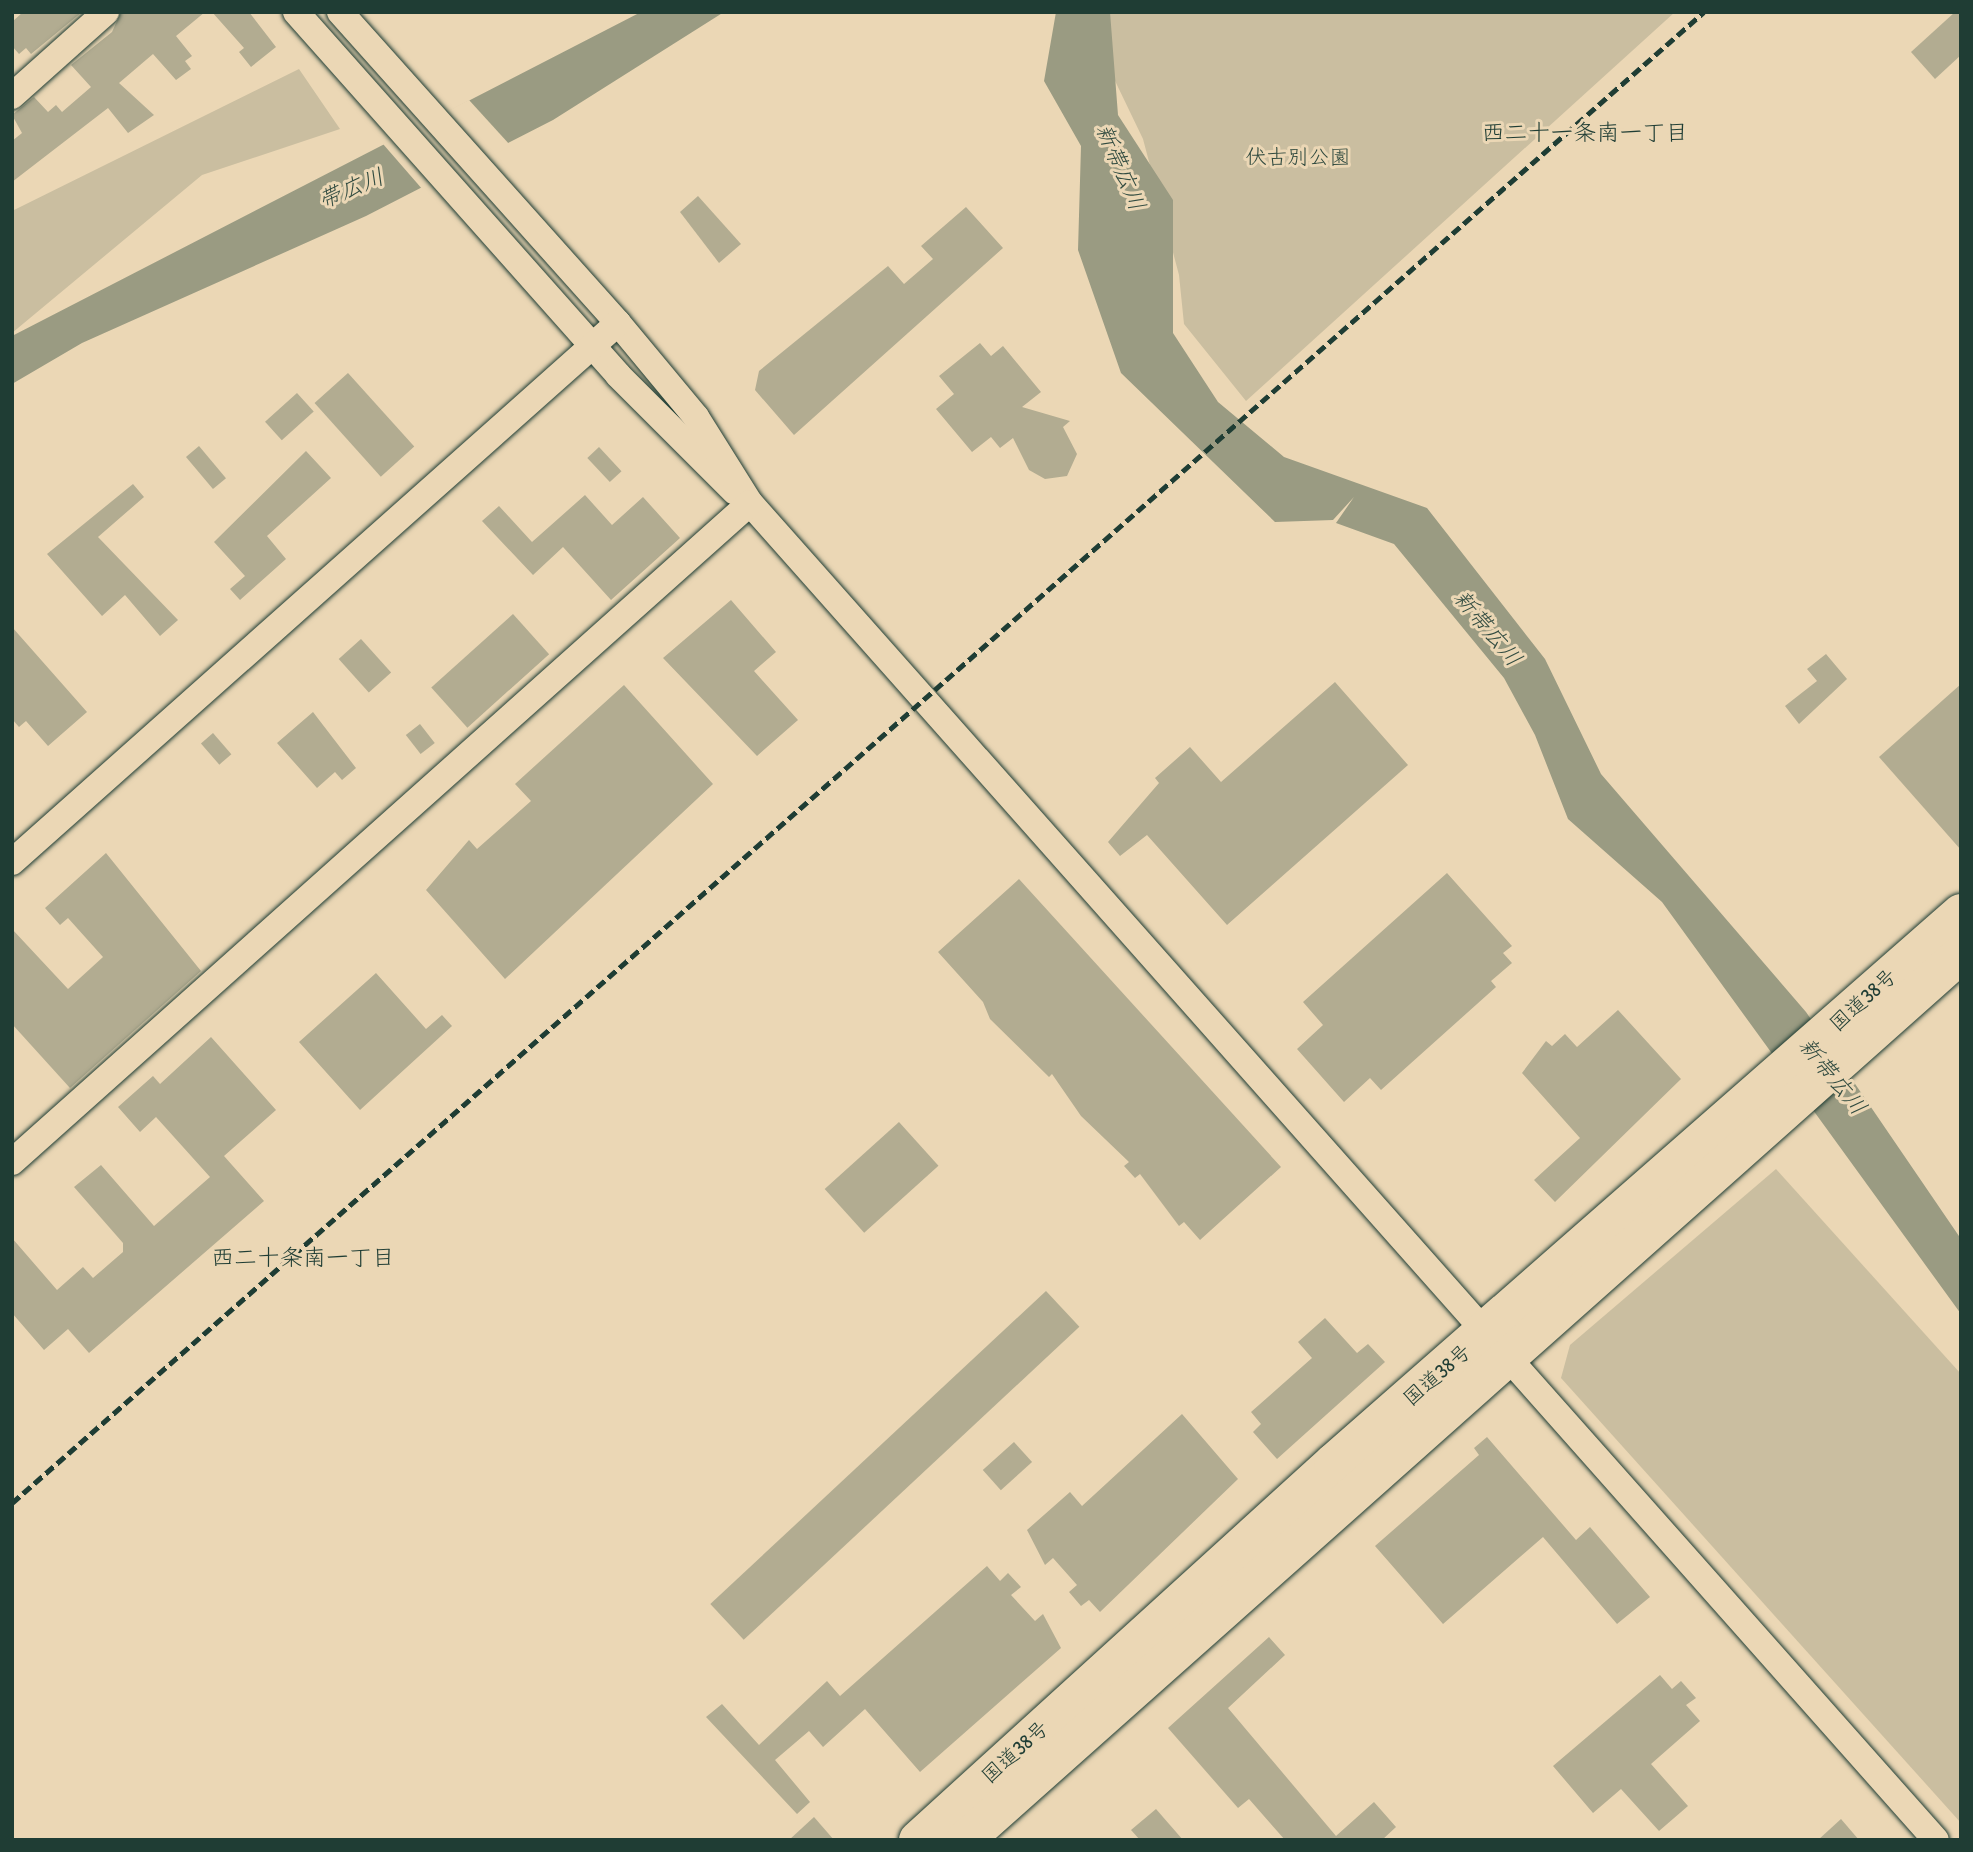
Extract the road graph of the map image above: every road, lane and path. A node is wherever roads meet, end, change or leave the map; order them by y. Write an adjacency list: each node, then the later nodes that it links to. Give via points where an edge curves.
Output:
1 (106, 12): 4 (street)
2 (296, 12): 6 (street)
3 (340, 12): 5 (street)
4 (12, 96)
5 (618, 324): 6 (street); 7 (street, via 696,417)
6 (593, 346): 7 (street, via 706,470); 8 (street)
7 (750, 503): 11 (street); 12 (street)
8 (12, 862)
9 (1961, 913): 10 (highway, 国道38号)
10 (1947, 964): 12 (highway, 国道38号, via 1905,983)
11 (12, 1162)
12 (1496, 1345): 13 (highway, 国道38号); 14 (highway, 国道38号); 15 (street)
13 (918, 1840)
14 (965, 1840)
15 (1936, 1840)

